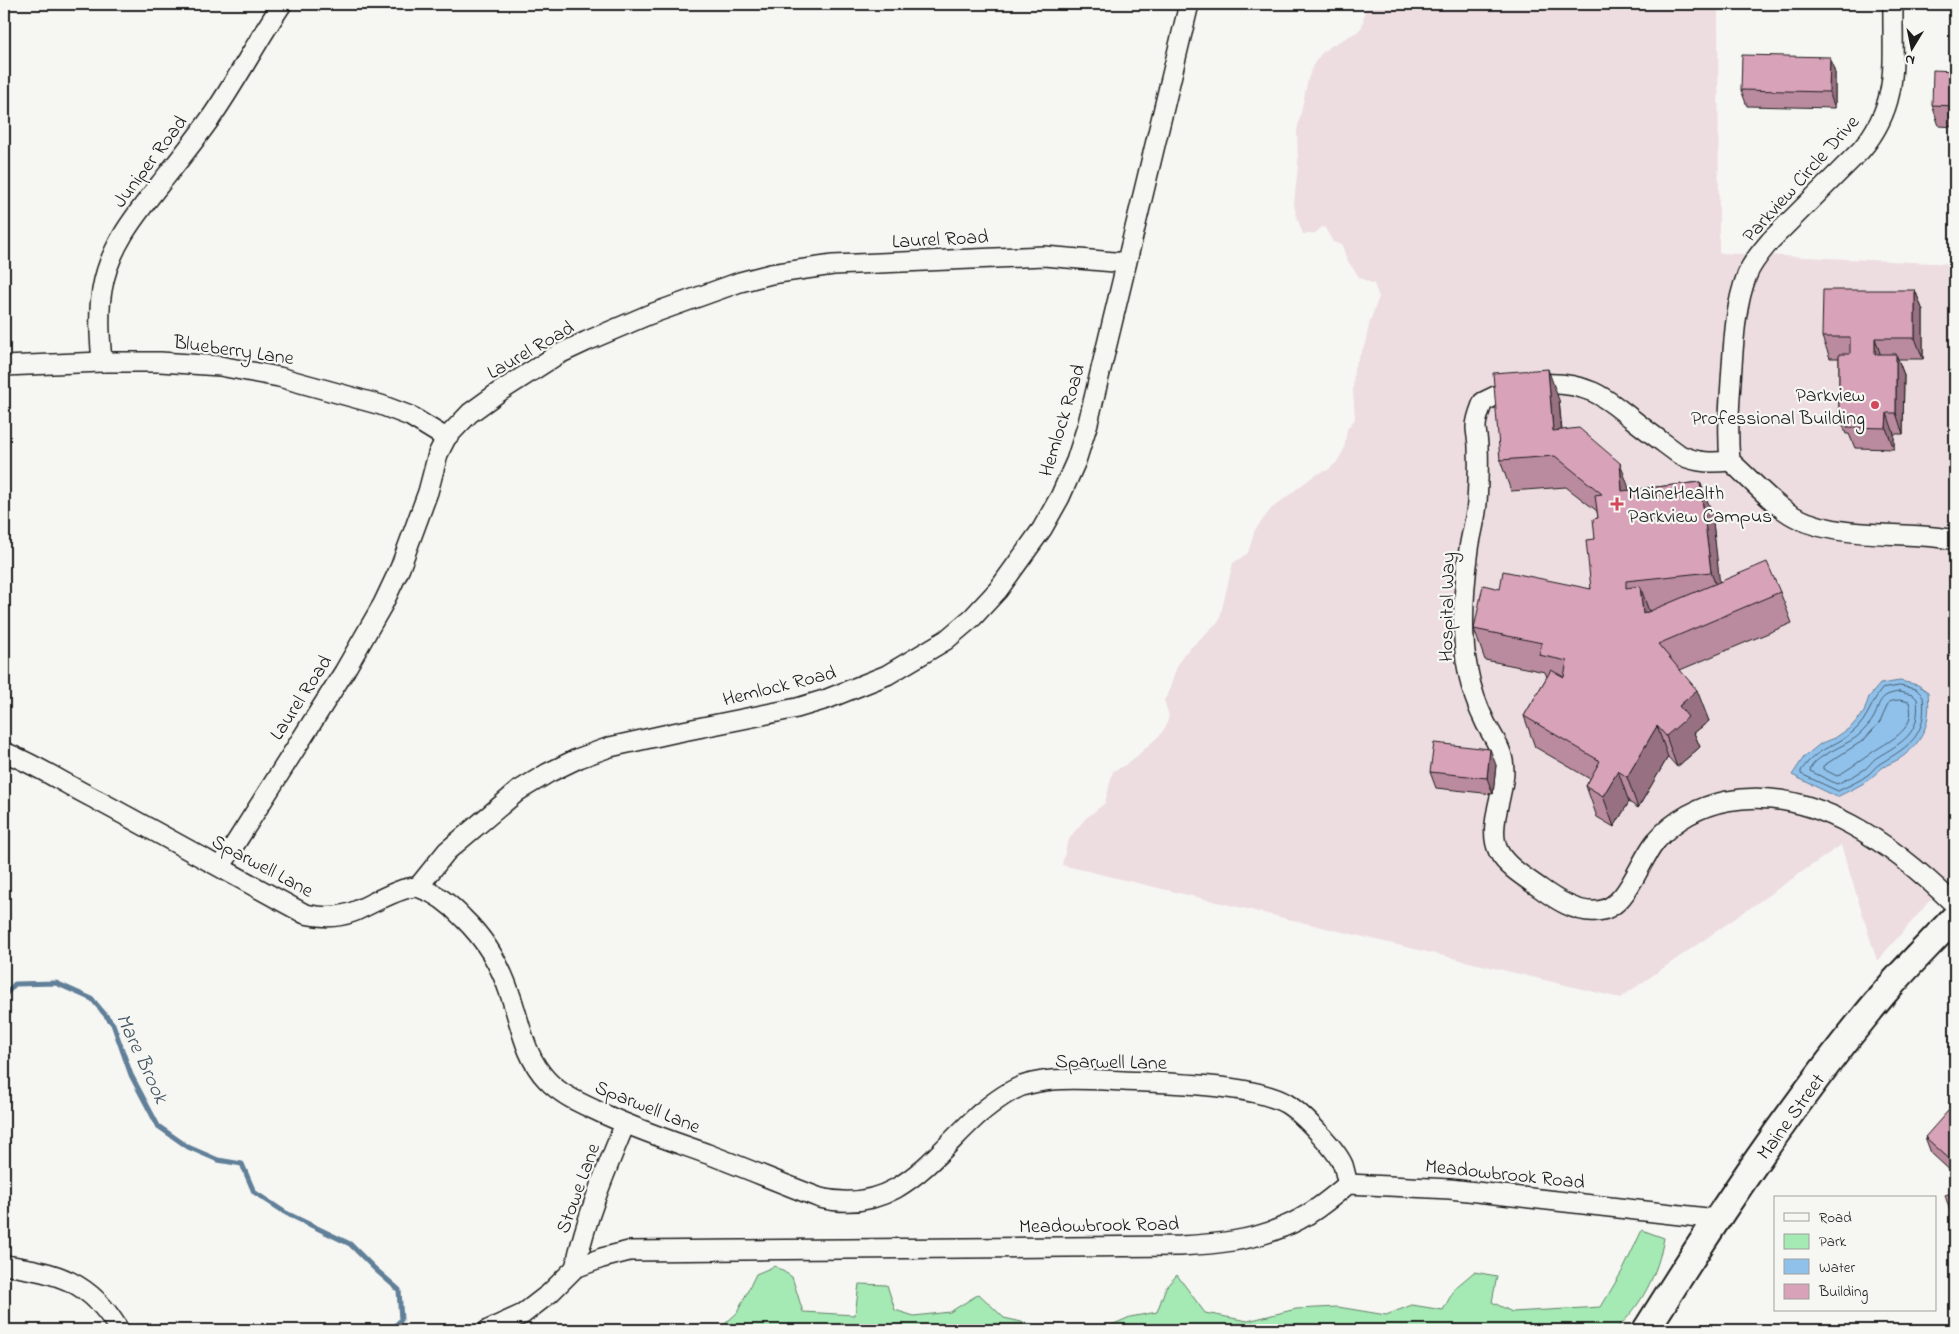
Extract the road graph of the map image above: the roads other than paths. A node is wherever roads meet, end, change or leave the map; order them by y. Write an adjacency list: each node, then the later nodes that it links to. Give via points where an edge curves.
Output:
1 (282, 4): 5 (street, Juniper Road, via 213,114 133,218 114,251 100,307)
2 (1189, 4): 4 (street, Hemlock Road)
3 (1893, 4): 8 (street, Parkview Circle Drive, via 1892,82 1882,120 1860,150 1770,240 1748,274 1734,336 1728,419)
4 (1126, 263): 7 (street, Laurel Road, via 1044,256 833,265 771,274 648,315 557,355 470,413); 12 (street, Hemlock Road, via 1088,423 1072,470 1042,529 998,590 973,617 946,640 917,658 835,697 610,747 548,773 518,791 447,851)
5 (102, 362): 6 (street, Blueberry Lane); 7 (street, Blueberry Lane, via 220,366 279,377 389,408)
6 (4, 366)
7 (446, 438): 11 (street, Laurel Road, via 400,568 383,604 344,672)
8 (1730, 461): 9 (street, via 1785,511 1815,526); 13 (street, Hospital Way, via 1708,463 1680,455 1608,400 1578,387 1531,385 1500,393 1483,402 1476,425 1477,507 1466,581 1465,645 1478,709 1503,758 1504,778 1494,839 1501,858 1552,897 1581,910 1598,912 1614,904 1627,890 1657,840 1684,817 1712,804 1742,798 1772,798 1829,814 1856,828 1908,863)
9 (1955, 540)
10 (4, 752): 11 (street, Sparwell Lane)
11 (221, 866): 12 (street, Sparwell Lane, via 305,914 321,918 354,912 396,892)
12 (418, 887): 15 (street, Sparwell Lane, via 448,902 489,948 511,995 527,1050 547,1080 575,1101)
13 (1955, 905)
14 (1955, 917): 17 (street, Maine Street, via 1886,991 1839,1050)
15 (624, 1124): 16 (street, Sparwell Lane, via 820,1198 852,1202 884,1195 914,1178 993,1102 1021,1086 1050,1080 1154,1083 1245,1091 1287,1104 1311,1124 1332,1149 1343,1164); 19 (street, Stowe Lane, via 593,1202)
16 (1348, 1184): 17 (street, Meadowbrook Road, via 1450,1188); 19 (street, Meadowbrook Road, via 1285,1227 1223,1244 629,1251)
17 (1716, 1219): 22 (street, Maine Street)
18 (4, 1265): 20 (street, via 36,1269 67,1278 94,1298)
19 (575, 1268): 21 (street, Meadowbrook Road, via 523,1314)
20 (119, 1330)
21 (488, 1330)
22 (1646, 1330)

